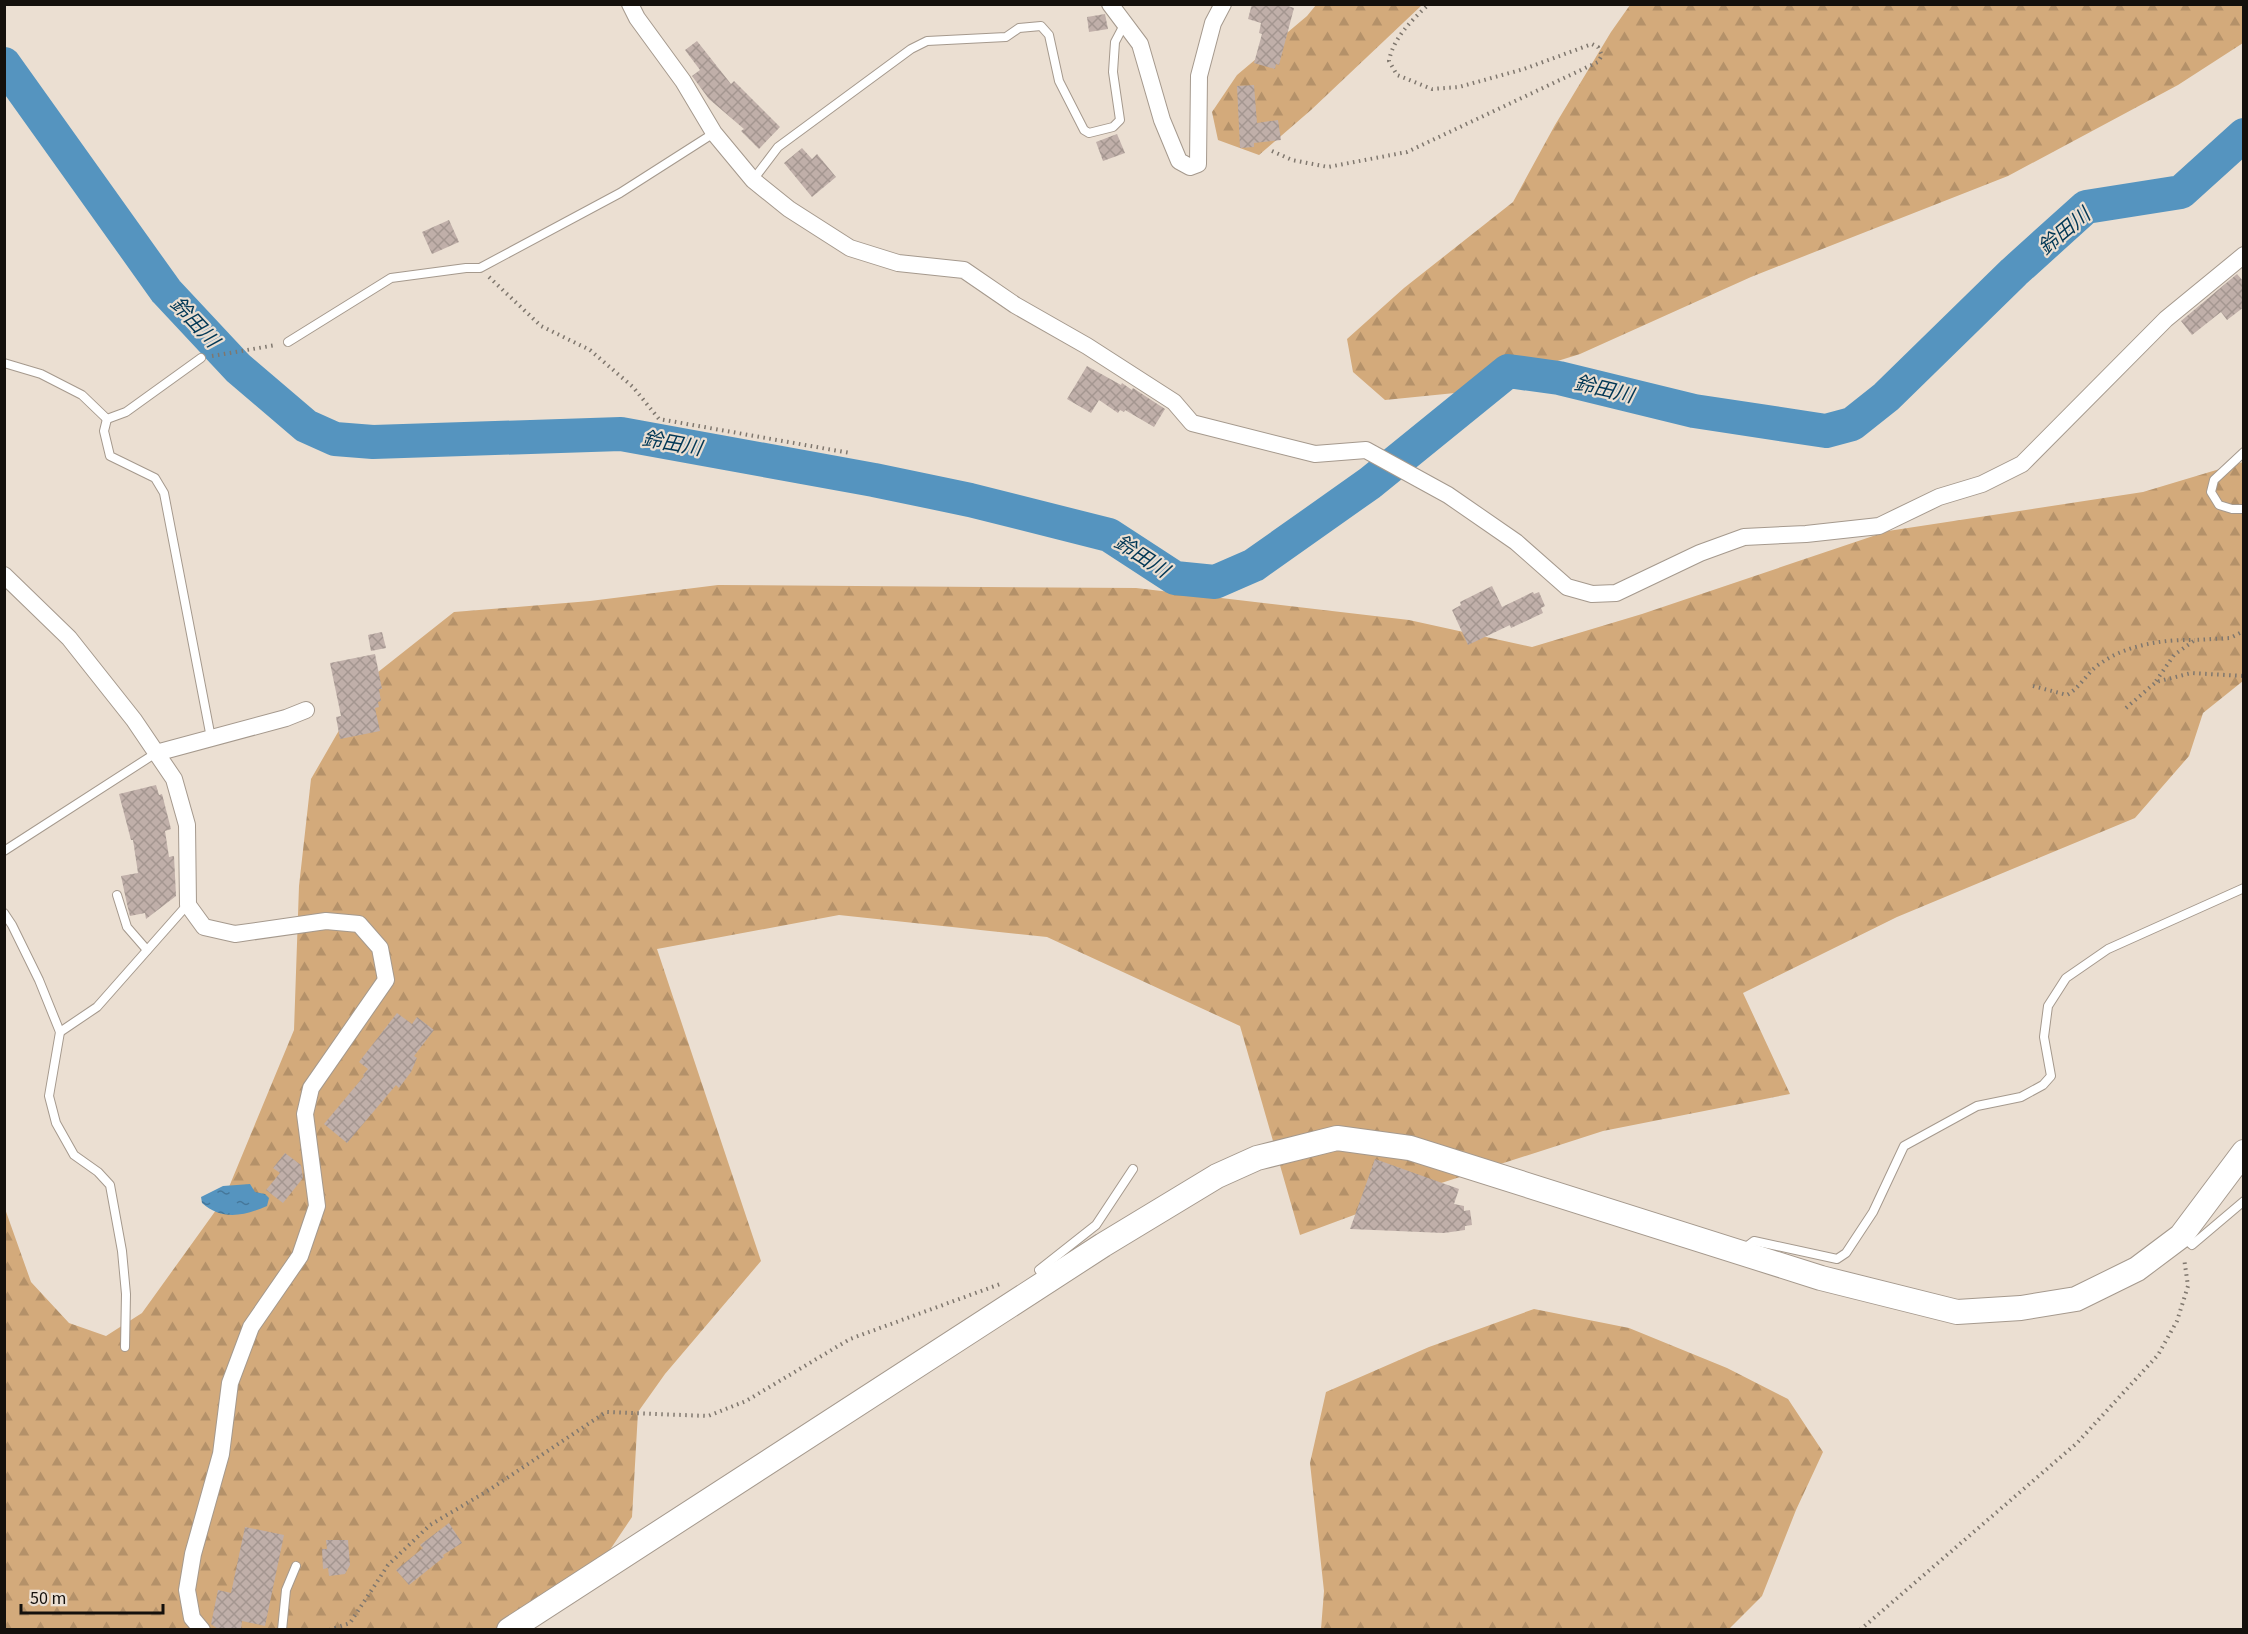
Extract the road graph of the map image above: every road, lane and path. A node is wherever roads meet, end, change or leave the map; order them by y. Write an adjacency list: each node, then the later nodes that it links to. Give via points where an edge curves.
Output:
1 (630, 4): 6 (street)
2 (1110, 4): 5 (street)
3 (1223, 4): 5 (street, via 1213,23 1199,76 1198,164 1190,167 1179,161 1162,120 1140,44)
4 (1429, 4): 7 (path, via 1392,48 1389,61 1397,75 1432,89 1459,87 1524,69 1592,44 1602,54 1598,62 1407,152 1328,167 1292,160)
5 (1125, 23): 8 (lane, via 1114,42 1113,72 1120,120 1113,127 1089,133 1084,130 1059,81 1049,35 1041,26 1019,28 1006,37 927,41 911,48 778,147)
6 (714, 133): 8 (street); 10 (lane, via 620,193)
7 (1272, 151)
8 (753, 180): 9 (street, via 789,209 850,248 898,263 964,270 1174,402 1192,423 1315,454 1366,450 1448,495 1516,542 1567,587 1592,594 1616,593 1744,537 1879,526 2022,464 2166,319)
9 (2244, 255)
10 (480, 268): 11 (lane, via 391,278); 16 (path, via 541,326 590,350 633,387 659,419)
11 (288, 342): 12 (path)
12 (201, 358): 14 (lane, via 126,412)
13 (4, 363): 14 (lane, via 41,374 82,395)
14 (107, 419): 26 (lane, via 104,431 110,456 155,478 164,493)
15 (2244, 452): 17 (lane, via 2214,480 2211,492 2219,505)
16 (850, 453)
17 (2244, 509)
18 (4, 574): 27 (street, via 69,638)
19 (2244, 631): 20 (path, via 2230,638)
20 (2195, 640): 22 (path, via 2175,655); 23 (path, via 2174,639 2124,651 2102,662 2077,689 2067,694)
21 (2244, 676): 22 (path, via 2191,673)
22 (2156, 682): 24 (path)
23 (2033, 686)
24 (2126, 708)
25 (306, 710): 26 (street)
26 (212, 739): 27 (street)
27 (156, 753): 28 (lane); 31 (street, via 174,778 187,825)
28 (4, 851)
29 (2244, 888): 39 (lane, via 2108,949 2066,978 2048,1005 2044,1037 2051,1076 2021,1097 1977,1106 1904,1146 1873,1212 1846,1253 1837,1259 1754,1240)
30 (117, 895): 33 (lane, via 127,927)
31 (188, 904): 33 (lane); 44 (street, via 204,927 235,934 326,921 359,924 380,948 386,980 311,1088 305,1114 317,1206 300,1256 251,1327 230,1383 221,1454 193,1554 188,1590 192,1618)
32 (4, 913): 34 (lane, via 39,980)
33 (147, 950): 34 (lane, via 97,1007)
34 (60, 1032): 42 (lane, via 49,1096 56,1123 74,1155 110,1185 126,1294)
35 (2244, 1152): 38 (street)
36 (1133, 1169): 41 (lane, via 1096,1225 1039,1270)
37 (2244, 1201): 38 (lane, via 2192,1245)
38 (2181, 1236): 39 (street, via 2137,1269 2076,1299 1957,1312 1821,1278); 48 (path, via 2188,1286 2177,1321 2158,1355 2077,1443)
39 (1739, 1252): 41 (street, via 1410,1148 1337,1138 1257,1158 1217,1176)
40 (1008, 1281): 46 (path, via 850,1339 746,1401 708,1416 606,1412 430,1525 388,1565 350,1623)
41 (1047, 1281): 47 (street)
42 (124, 1347)
43 (296, 1566): 45 (lane, via 286,1590)
44 (202, 1629)
45 (282, 1629)
46 (329, 1629)
47 (509, 1629)
48 (1860, 1629)

